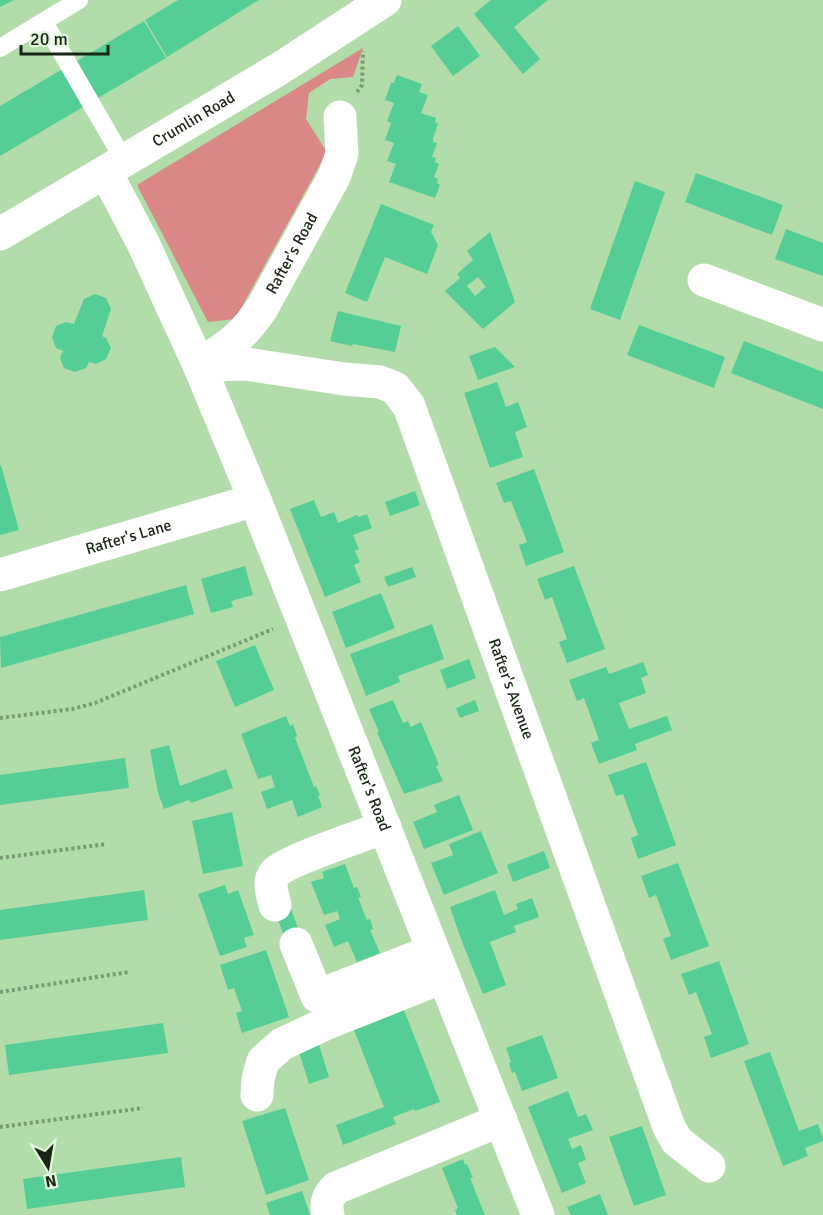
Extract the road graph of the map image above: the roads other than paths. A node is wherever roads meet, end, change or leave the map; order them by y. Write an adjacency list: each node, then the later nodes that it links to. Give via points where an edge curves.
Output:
1 (79, 0): 3 (lane)
2 (385, 0): 6 (street, Crumlin Road)
3 (44, 22): 4 (lane); 6 (lane)
4 (0, 48)
5 (340, 117): 10 (street, Rafter's Road, via 342,154 334,177 262,308 235,342)
6 (116, 167): 7 (street, Crumlin Road); 10 (street, Rafter's Road, via 143,243)
7 (0, 234)
8 (704, 280): 9 (street)
9 (823, 325)
10 (200, 365): 11 (street, Rafter's Road); 19 (street, Rafter's Avenue, via 246,364 380,382 395,388 409,406 669,1127 677,1141)
11 (255, 500): 12 (street, Rafter's Lane); 13 (street, Rafter's Road)
12 (0, 575)
13 (385, 827): 14 (street, via 275,873 270,885); 16 (street, Rafter's Road)
14 (275, 905)
15 (296, 944): 16 (street, via 317,996)
16 (438, 964): 17 (street, via 282,1044 263,1061); 18 (street, Rafter's Road)
17 (257, 1095)
18 (501, 1120): 20 (street, via 336,1188 328,1196); 21 (street, Rafter's Road)
19 (709, 1166)
20 (328, 1215)
21 (538, 1215)

